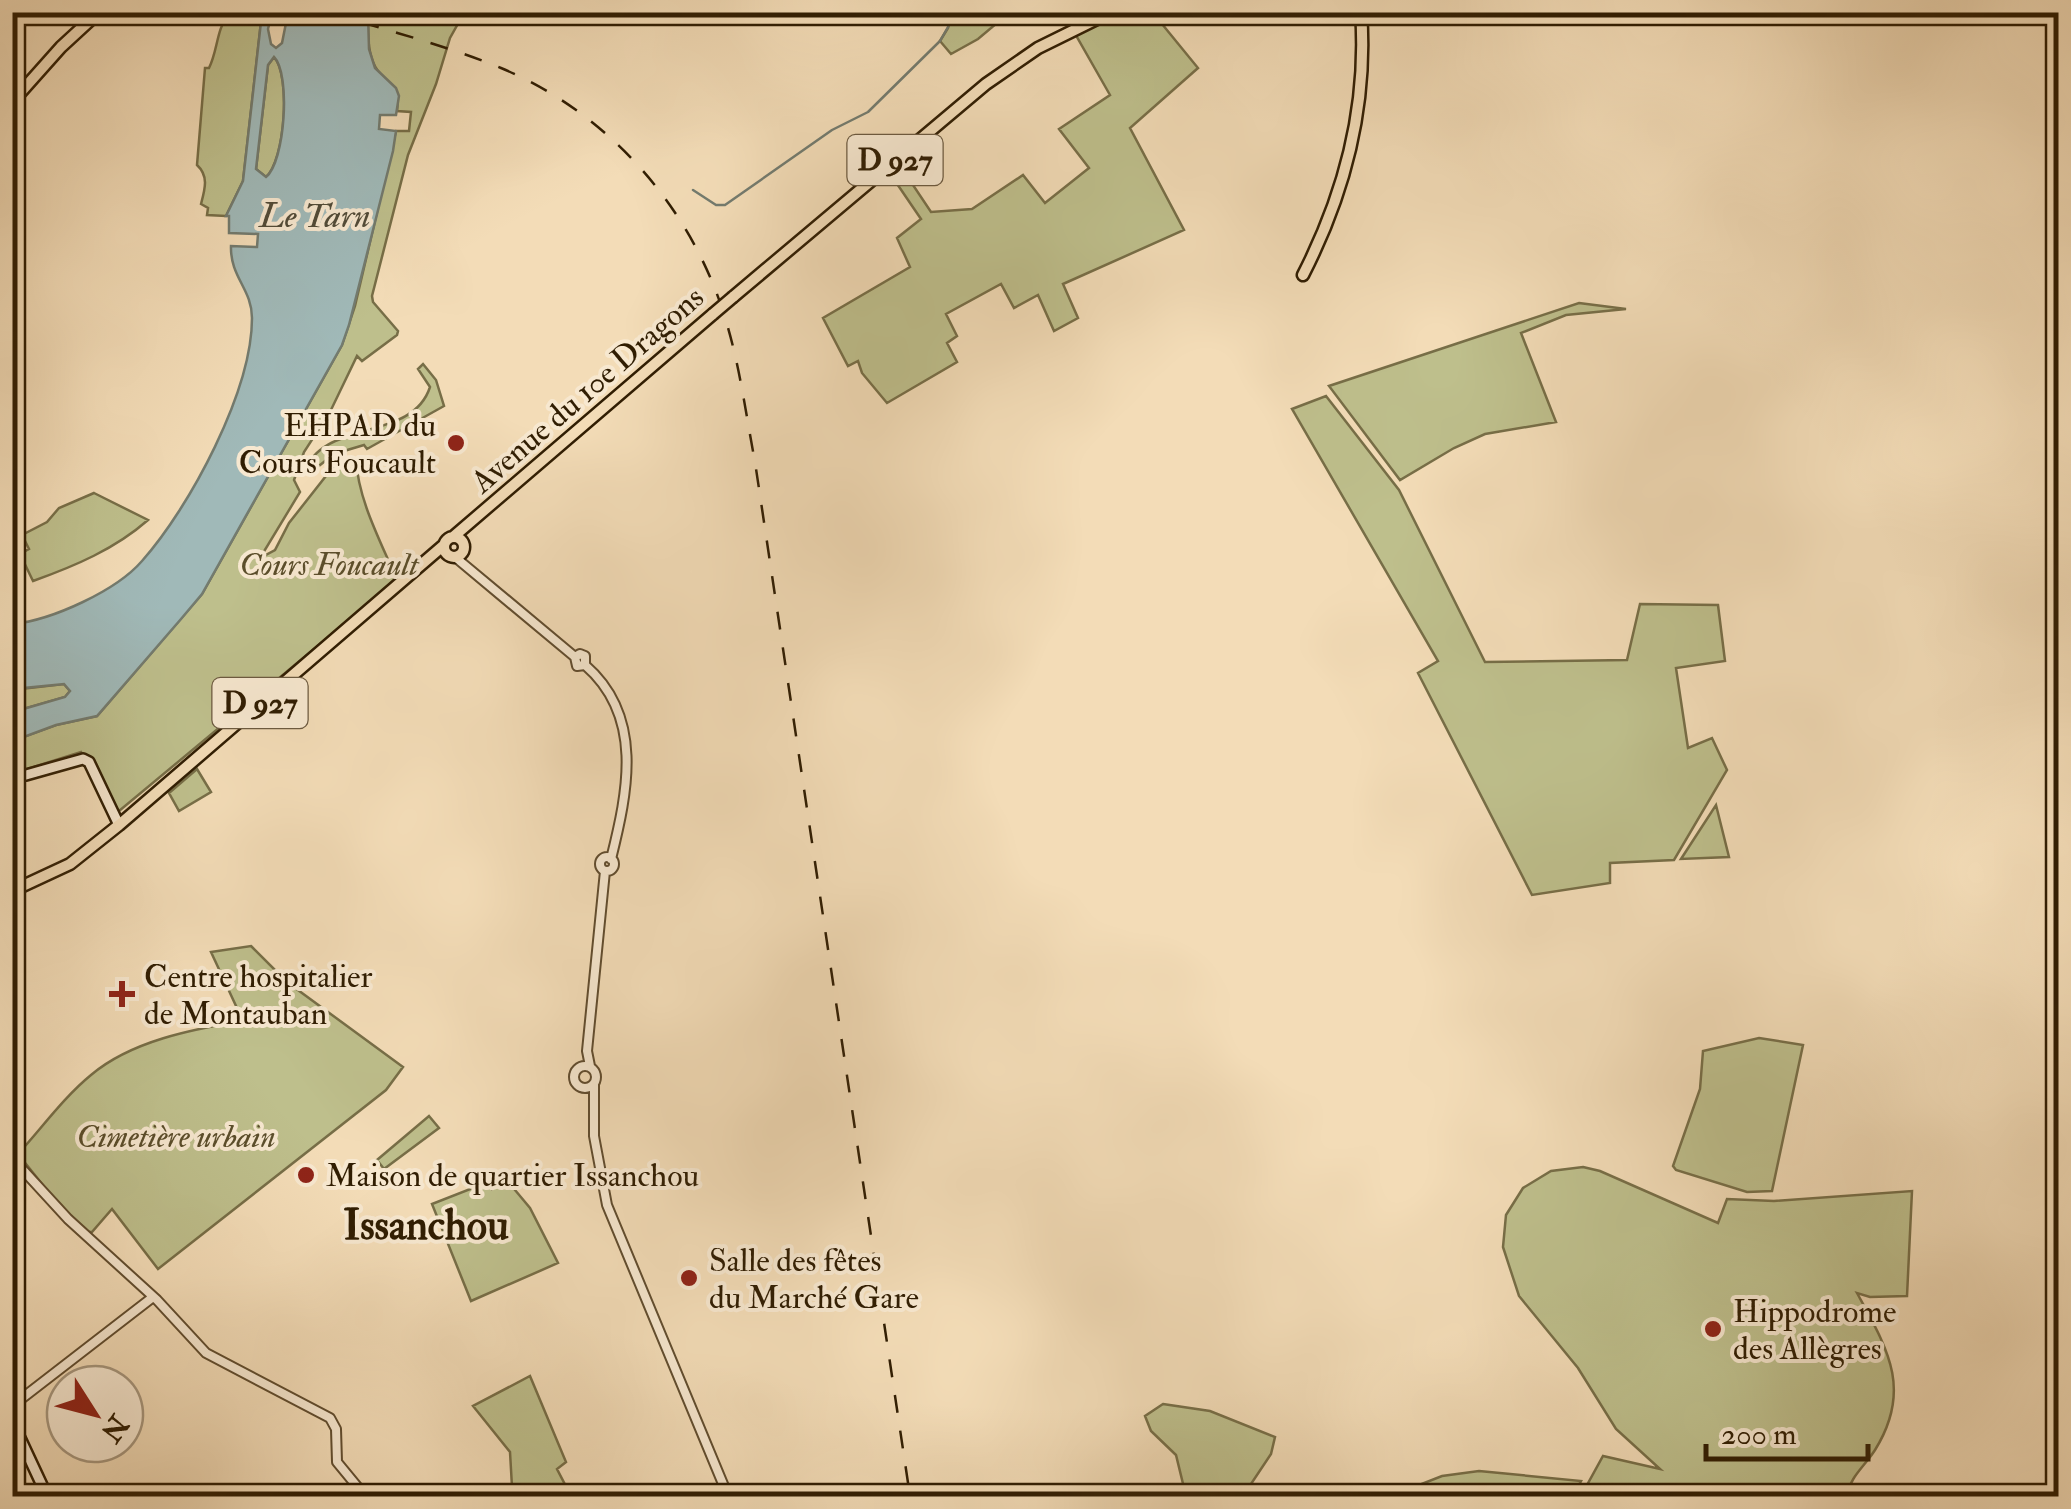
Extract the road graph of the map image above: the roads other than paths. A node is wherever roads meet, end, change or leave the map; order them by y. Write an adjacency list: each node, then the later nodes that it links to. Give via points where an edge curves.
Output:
1 (99, 12): 4 (main road)
2 (1111, 12): 6 (main road, Avenue du 10e Dragons / D 927, bridge, via 1038,48 986,84 465,526)
3 (1361, 12): 5 (main road, via 1354,138 1336,203)
4 (12, 102)
5 (1303, 275)
6 (454, 547): 8 (main road, D 927, via 402,580); 10 (street, via 468,567 575,657 577,666 585,664 602,679 627,734)
7 (12, 775): 8 (main road, via 83,759)
8 (118, 826): 9 (main road, via 70,864)
9 (12, 891)
10 (585, 1066): 11 (street, via 597,1076); 12 (street, via 574,1076)
11 (594, 1084): 12 (street); 13 (street)
12 (583, 1088): 13 (street)
13 (592, 1102): 20 (street, via 607,1205)
14 (12, 1158): 15 (street)
15 (153, 1297): 16 (street); 19 (street, via 213,1358 330,1418 337,1462)
16 (12, 1406)
17 (12, 1421): 18 (main road)
18 (48, 1496)
19 (365, 1496)
20 (728, 1496)

